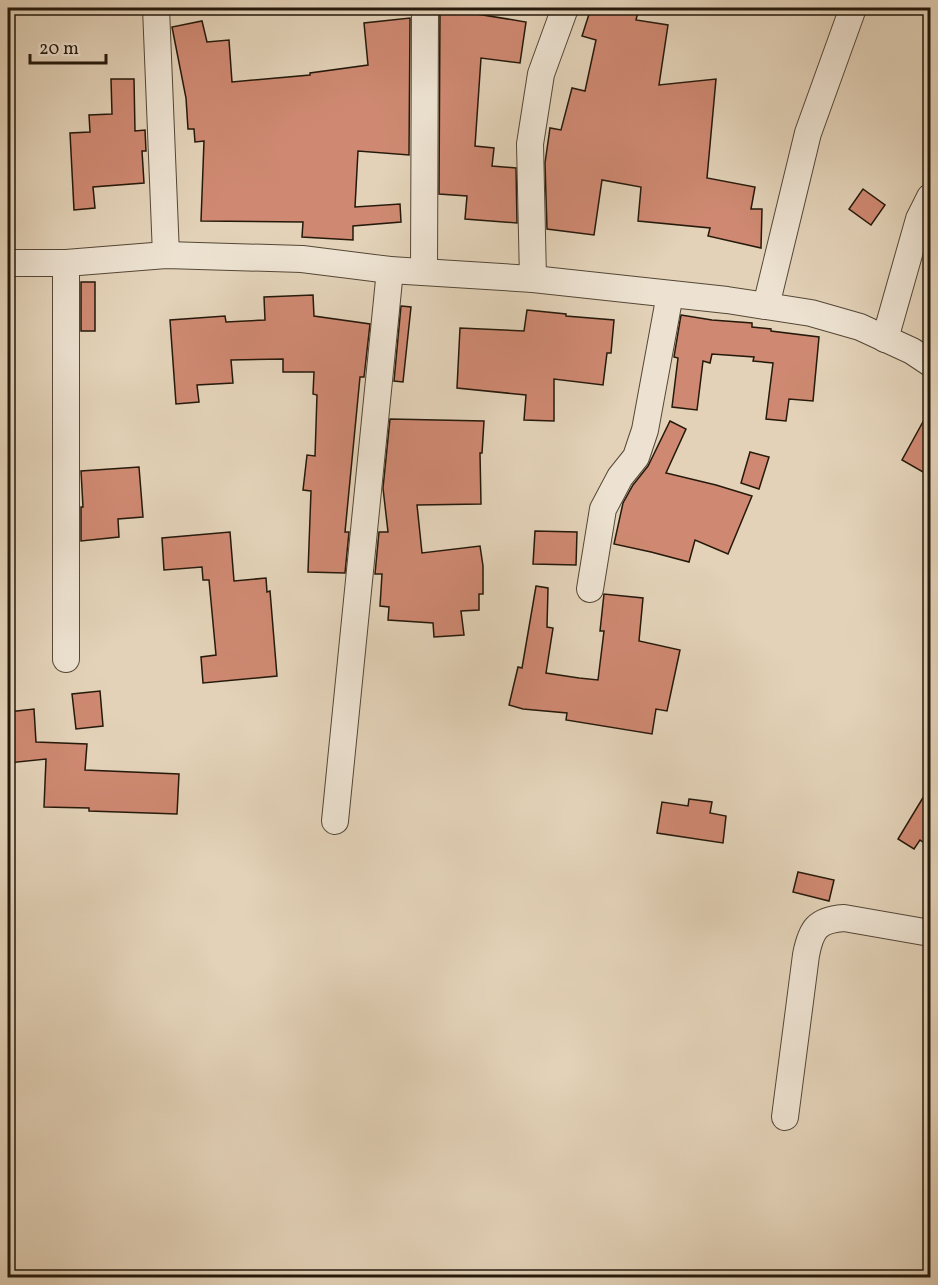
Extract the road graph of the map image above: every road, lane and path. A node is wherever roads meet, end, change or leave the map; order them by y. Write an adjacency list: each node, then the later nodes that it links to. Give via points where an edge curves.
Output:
1 (156, 8): 6 (street)
2 (425, 8): 10 (street)
3 (565, 8): 11 (street, via 541,74 530,144)
4 (853, 8): 13 (street, via 808,133)
5 (930, 197): 14 (street, via 919,219)
6 (166, 255): 8 (street); 9 (street, via 302,259)
7 (8, 263): 8 (street)
8 (66, 263): 17 (street)
9 (390, 270): 10 (street); 18 (street)
10 (424, 272): 11 (street)
11 (533, 279): 12 (street)
12 (670, 294): 13 (street); 16 (street, via 645,430 636,457 620,477 603,510)
13 (766, 306): 14 (street, via 812,313)
14 (885, 339): 15 (street)
15 (930, 363)
16 (590, 589)
17 (66, 659)
18 (334, 821)
19 (930, 933): 20 (street, via 844,918 818,926 809,937)
20 (785, 1117)

